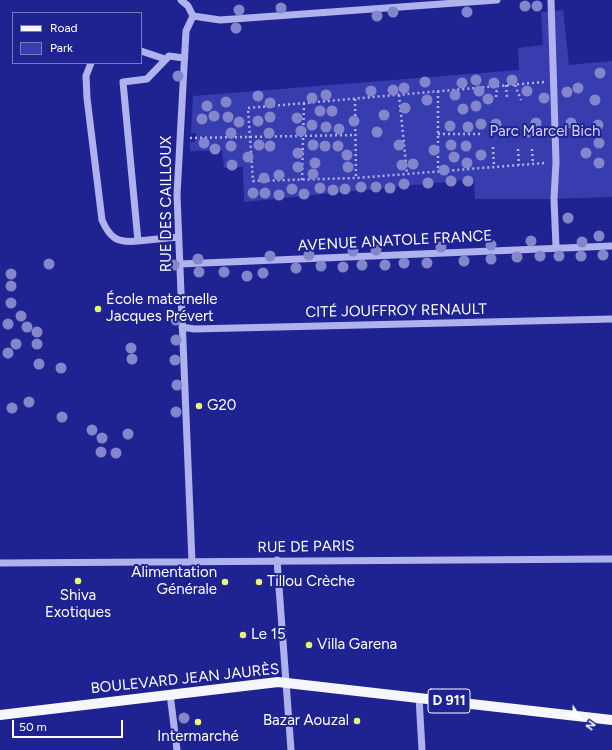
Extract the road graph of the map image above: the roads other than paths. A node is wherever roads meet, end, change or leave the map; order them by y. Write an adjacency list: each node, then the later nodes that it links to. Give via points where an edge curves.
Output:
1 (181, 0): 4 (street)
2 (497, 0): 4 (street, via 220,20)
3 (551, 0): 12 (street)
4 (193, 16): 6 (street, RUE DES CAILLOUX, via 186,31)
5 (142, 51): 7 (street)
6 (184, 58): 7 (street, via 169,56); 9 (street, RUE DES CAILLOUX, via 177,195)
7 (165, 59): 10 (street, via 147,79 123,82)
8 (91, 64): 10 (street, via 86,76 87,98 102,220 106,230 113,237 124,242)
9 (178, 237): 10 (street); 13 (street, RUE DES CAILLOUX)
10 (138, 241)
11 (612, 246): 12 (street, AVENUE ANATOLE FRANCE)
12 (556, 247): 13 (street, AVENUE ANATOLE FRANCE)
13 (180, 264): 15 (street, RUE DES CAILLOUX)
14 (612, 319): 15 (street, CITÉ JOUFFROY RENAULT)
15 (182, 327): 18 (street, RUE DES CAILLOUX)
16 (612, 559): 17 (street, RUE DE PARIS)
17 (277, 560): 18 (street, RUE DE PARIS); 20 (street)
18 (192, 562): 19 (street, RUE DE PARIS)
19 (0, 563)
20 (285, 682): 21 (main road, BOULEVARD JEAN JAURÈS / D 911); 22 (main road, BOULEVARD JEAN JAURÈS / D 911); 26 (street)
21 (170, 694): 23 (main road, BOULEVARD JEAN JAURÈS / D 911); 25 (street)
22 (419, 697): 24 (main road, BOULEVARD JEAN JAURÈS / D 911); 27 (street)
23 (0, 715)
24 (612, 720)
25 (177, 750)
26 (291, 750)
27 (422, 750)

